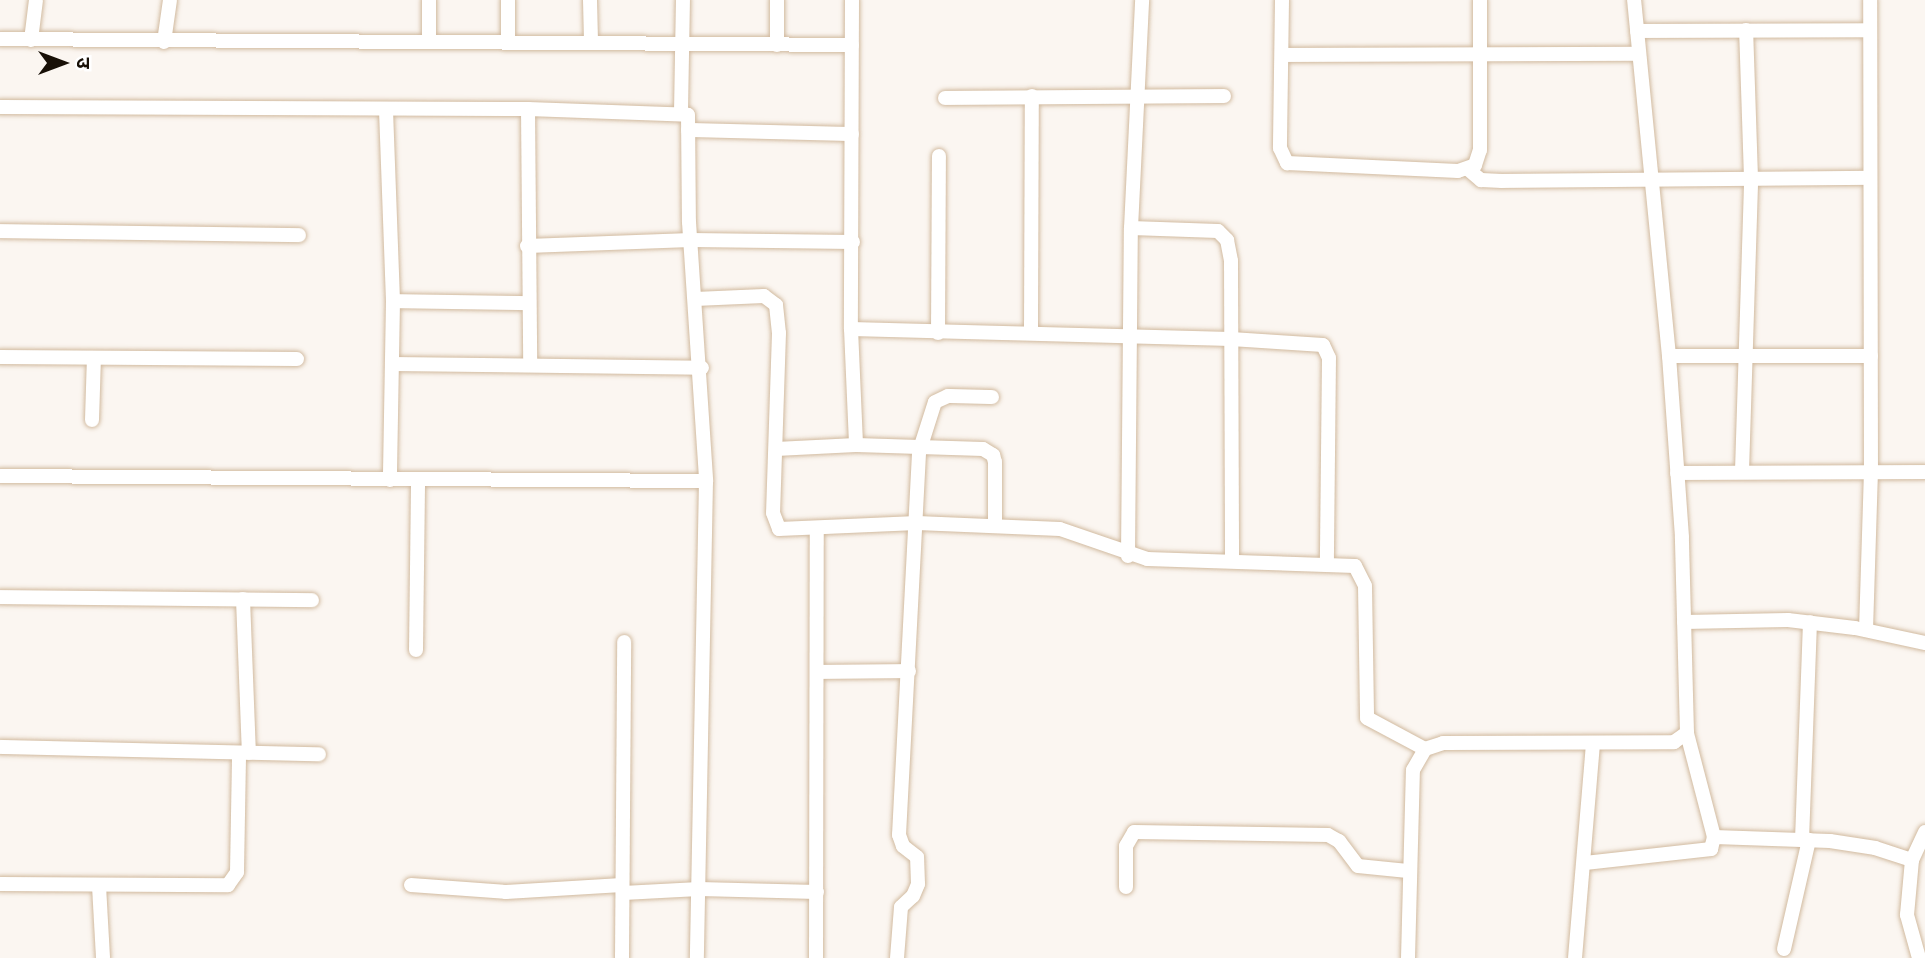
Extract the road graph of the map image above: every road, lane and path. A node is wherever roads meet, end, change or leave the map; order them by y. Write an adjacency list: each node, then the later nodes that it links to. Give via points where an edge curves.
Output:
1 (36, 0): 18 (street)
2 (170, 0): 20 (street)
3 (429, 0): 21 (street)
4 (508, 0): 22 (street)
5 (590, 0): 19 (street)
6 (683, 0): 23 (street)
7 (777, 0): 24 (street)
8 (852, 0): 25 (street)
9 (1142, 0): 31 (street)
10 (1282, 0): 28 (street)
11 (1480, 0): 26 (street)
12 (1634, 0): 16 (street)
13 (1870, 0): 15 (street)
14 (1746, 30): 15 (street); 16 (street); 42 (street)
15 (1870, 30): 43 (street)
16 (1637, 31): 27 (street)
17 (0, 39): 18 (street)
18 (31, 40): 20 (street)
19 (591, 41): 22 (street); 23 (street)
20 (164, 42): 21 (street)
21 (429, 42): 22 (street)
22 (508, 43)
23 (683, 43): 24 (street); 36 (street)
24 (777, 45): 25 (street)
25 (852, 45): 38 (street)
26 (1480, 52): 27 (street); 28 (street); 40 (street, via 1480,150)
27 (1639, 54): 41 (street)
28 (1282, 55): 40 (street, via 1280,148 1287,163)
29 (1032, 96): 31 (street); 32 (street); 55 (street)
30 (1224, 96): 31 (street)
31 (1137, 97): 44 (street)
32 (946, 98)
33 (0, 107): 35 (street)
34 (528, 109): 35 (street); 36 (street); 49 (street)
35 (386, 110): 51 (street)
36 (681, 112): 37 (street, via 688,115)
37 (688, 130): 38 (street); 47 (street)
38 (852, 134): 48 (street)
39 (939, 156): 54 (street)
40 (1469, 170): 41 (street, via 1481,180 1502,181)
41 (1650, 177): 42 (street); 59 (street)
42 (1751, 177): 43 (street); 58 (street)
43 (1869, 178): 60 (street)
44 (1131, 228): 56 (street); 57 (street, via 1202,229 1224,234 1231,261)
45 (0, 232): 46 (street)
46 (299, 235)
47 (691, 240): 48 (street); 49 (street); 50 (street)
48 (853, 242): 53 (street)
49 (527, 246): 52 (street)
50 (695, 299): 66 (street); 71 (street, via 764,296 776,305)
51 (393, 301): 52 (street); 65 (street)
52 (527, 303): 64 (street)
53 (851, 329): 54 (street); 69 (street)
54 (938, 333): 55 (street)
55 (1031, 333): 56 (street)
56 (1129, 339): 57 (street); 83 (street)
57 (1231, 339): 84 (street); 85 (street, via 1317,343 1328,350)
58 (1746, 355): 59 (street); 60 (street); 72 (street)
59 (1669, 356): 74 (street)
60 (1871, 356): 75 (street)
61 (0, 357): 62 (street)
62 (94, 358): 63 (street); 68 (street)
63 (297, 359)
64 (530, 363): 65 (street); 66 (street)
65 (392, 365): 77 (street)
66 (702, 368): 79 (street)
67 (992, 397): 70 (street, via 940,398 931,406)
68 (92, 420)
69 (856, 445): 70 (street); 71 (street)
70 (921, 445): 80 (street); 81 (street, via 983,449 993,455)
71 (776, 449): 82 (street, via 776,527)
72 (1742, 471): 74 (street); 75 (street)
73 (1925, 472): 75 (street)
74 (1676, 473): 89 (street)
75 (1871, 473): 91 (street)
76 (0, 476): 77 (street)
77 (390, 480): 78 (street)
78 (418, 481): 79 (street); 94 (street)
79 (706, 481): 114 (street)
80 (917, 523): 81 (street); 82 (street); 95 (street)
81 (995, 526): 83 (street, via 1060,529)
82 (817, 528): 96 (street)
83 (1128, 556): 84 (street, via 1160,561)
84 (1232, 560): 85 (street)
85 (1327, 562): 100 (street, via 1355,566 1362,574 1367,718)
86 (0, 597): 87 (street)
87 (243, 599): 88 (street); 101 (street)
88 (312, 600)
89 (1684, 622): 90 (street); 97 (street)
90 (1810, 622): 91 (street); 105 (street)
91 (1866, 630): 93 (street)
92 (624, 642): 113 (street)
93 (1925, 643)
94 (416, 650)
95 (909, 671): 96 (street); 121 (street, via 900,835 903,846 917,857 918,884 914,896 901,907)
96 (819, 672): 115 (street)
97 (1687, 733): 98 (street, via 1674,742); 104 (street)
98 (1593, 744): 100 (street, via 1443,743); 107 (street)
99 (0, 747): 101 (street)
100 (1425, 749): 108 (street, via 1413,770)
101 (244, 753): 102 (street); 111 (street, via 234,880 217,887)
102 (319, 754)
103 (1925, 832): 106 (street)
104 (1714, 837): 105 (street); 107 (street, via 1706,852)
105 (1805, 840): 106 (street, via 1858,844); 116 (street)
106 (1912, 860): 124 (street, via 1907,915)
107 (1585, 863): 123 (street)
108 (1408, 871): 112 (street, via 1357,866 1339,841 1328,835 1134,832 1126,846); 122 (street)
109 (0, 884): 111 (street)
110 (411, 885): 113 (street, via 506,892)
111 (99, 886): 117 (street)
112 (1126, 887)
113 (622, 889): 114 (street); 118 (street)
114 (699, 889): 115 (street); 119 (street)
115 (817, 891): 120 (street)
116 (1784, 949)
117 (103, 958)
118 (622, 958)
119 (697, 958)
120 (816, 958)
121 (897, 958)
122 (1408, 958)
123 (1575, 958)
124 (1919, 958)

